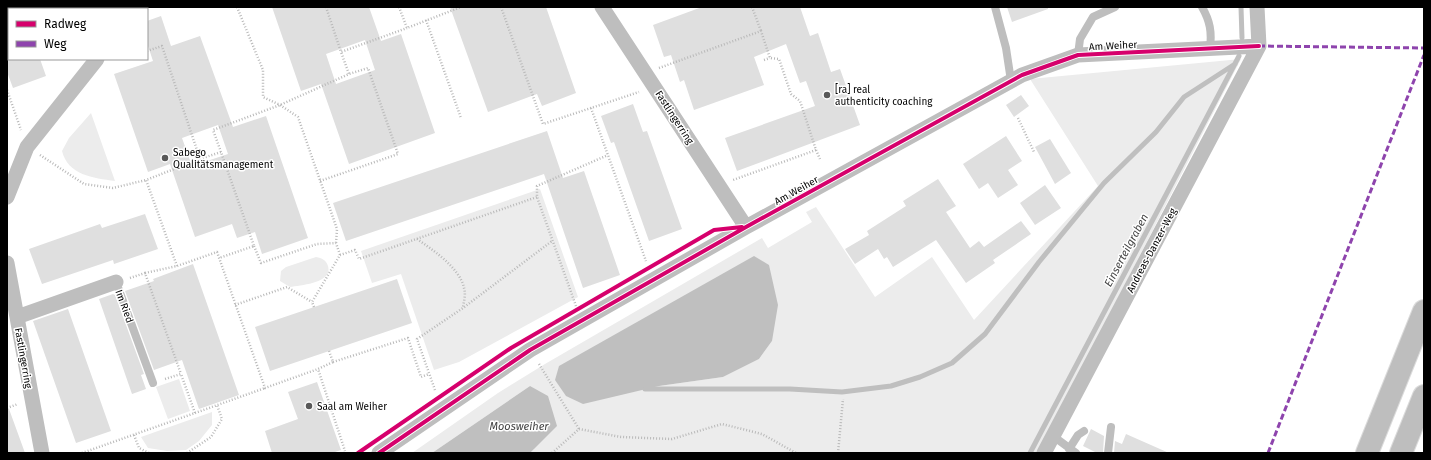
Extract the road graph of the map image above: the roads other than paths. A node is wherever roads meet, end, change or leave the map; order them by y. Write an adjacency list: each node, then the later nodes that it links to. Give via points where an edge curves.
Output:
1 (602, 7): 12 (street, Fastlingerring)
2 (995, 7): 10 (lane, via 1006,48)
3 (1115, 7): 8 (lane, via 1094,17 1080,39)
4 (1202, 7): 7 (lane, via 1212,34)
5 (1257, 7): 6 (street)
6 (1259, 46): 7 (street, Am Weiher); 22 (street, Andreas-Danzer-Weg)
7 (1210, 48): 8 (street, Am Weiher)
8 (1078, 55): 10 (street, Am Weiher)
9 (96, 60): 11 (street, via 27,147)
10 (1011, 81): 12 (street, Am Weiher)
11 (7, 197)
12 (746, 227): 25 (street, Am Weiher, via 530,350)
13 (7, 263): 15 (street, Fastlingerring)
14 (116, 282): 17 (street, Im Ried); 18 (lane, Im Ried)
15 (9, 288): 17 (street, Fastlingerring)
16 (1424, 311): 28 (highway)
17 (17, 316): 24 (street, Fastlingerring)
18 (153, 383)
19 (1424, 396): 29 (highway)
20 (1111, 427): 27 (lane)
21 (1084, 431): 23 (lane, via 1078,435)
22 (1053, 436): 23 (lane); 26 (street, Andreas-Danzer-Weg)
23 (1072, 451)
24 (42, 453)
25 (379, 453)
26 (1044, 453)
27 (1108, 453)
28 (1367, 453)
29 (1401, 453)

